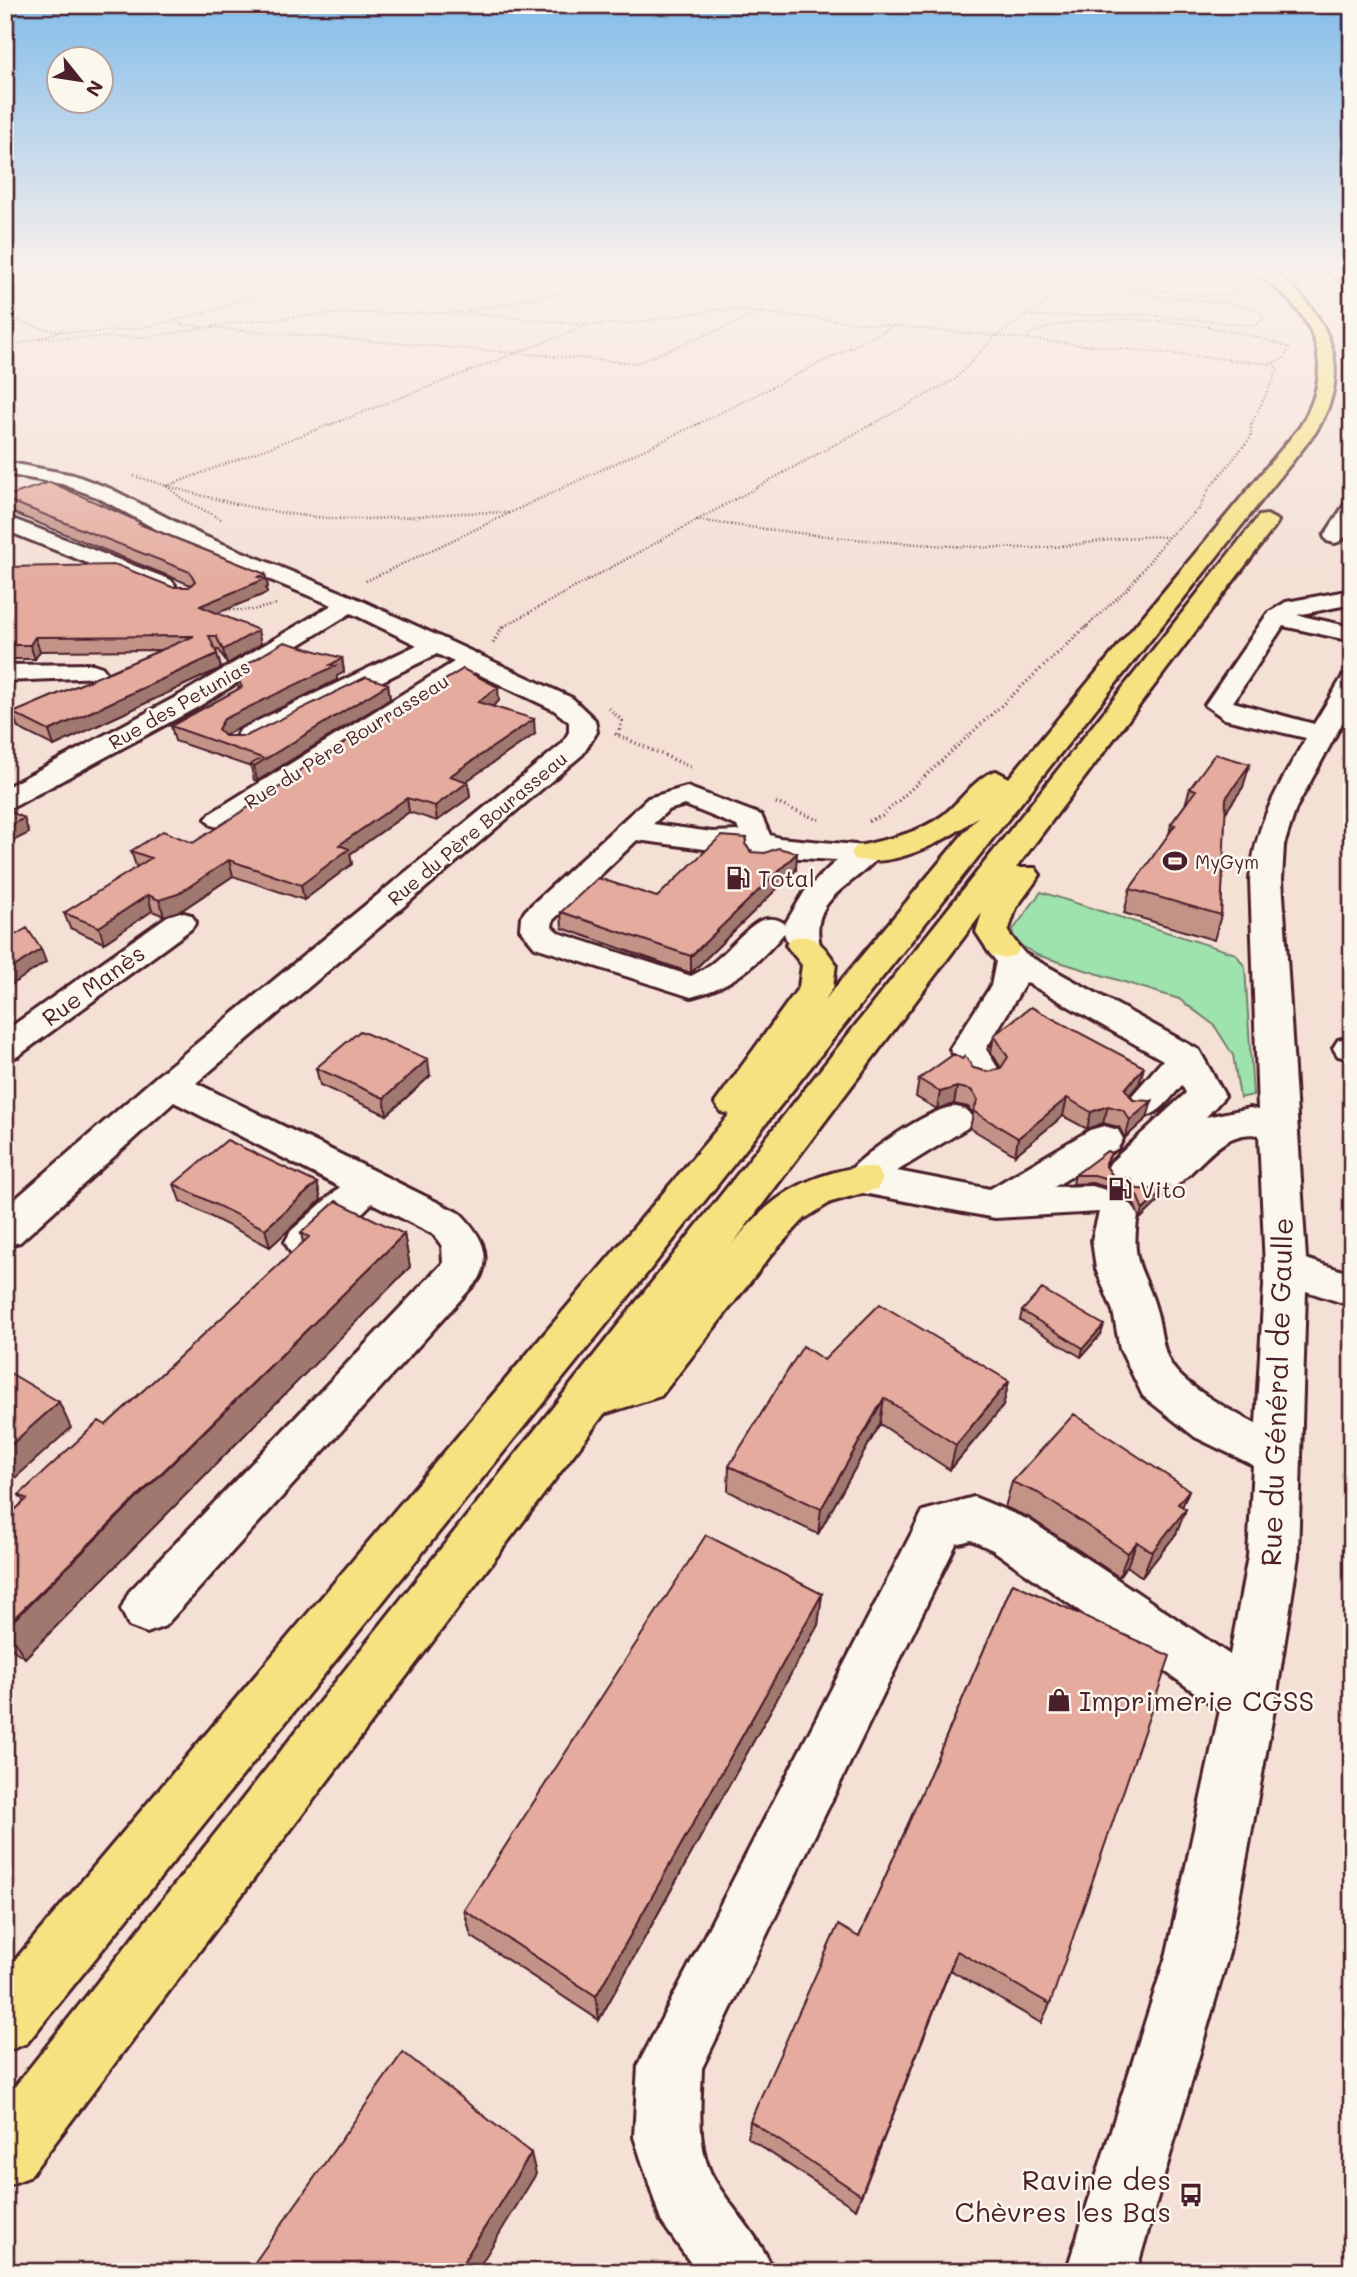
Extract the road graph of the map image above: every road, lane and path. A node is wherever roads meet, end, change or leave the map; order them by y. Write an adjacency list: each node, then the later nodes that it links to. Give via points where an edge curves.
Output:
1 (463, 375): 9 (path)
2 (794, 375): 11 (path)
3 (959, 375): 12 (path)
4 (1275, 375): 16 (path, via 1251,424 1251,437 1209,489 1199,509)
5 (1327, 375): 33 (highway, via 1325,397 1308,429)
6 (1352, 382): 23 (highway, via 1328,440)
7 (131, 475): 9 (path)
8 (15, 477): 18 (street, via 68,478 193,540)
9 (167, 486): 11 (path, via 345,519); 13 (path, via 182,499)
10 (1352, 508): 15 (street)
11 (510, 514): 18 (path)
12 (696, 520): 16 (path, via 798,534 962,547 1052,548 1128,534); 24 (path, via 520,616 494,637)
13 (226, 521)
14 (5, 522): 17 (street)
15 (1335, 536)
16 (1168, 537): 38 (path, via 1130,586 882,816)
17 (184, 593)
18 (355, 594): 22 (street); 34 (street, Rue des Petunias, via 187,702)
19 (1352, 597): 20 (street, via 1294,607)
20 (1276, 618): 21 (street); 29 (street, via 1218,705)
21 (1352, 634)
22 (435, 646): 24 (street); 31 (street, Rue du Père Bourrasseau)
23 (1169, 650): 42 (highway, via 1055,834 1000,908 992,932); 59 (highway)
24 (482, 656): 28 (street, via 563,704); 36 (street, Rue du Père Bourrasseau)
25 (93, 671): 26 (street)
26 (5, 673)
27 (1352, 681): 29 (street, Rue du Général de Gaulle)
28 (594, 713): 30 (path); 30 (path, via 615,711 622,722); 46 (street, Rue du Père Bourasseau, via 573,748)
29 (1322, 734): 49 (street, Rue du Général de Gaulle, via 1281,808 1269,845 1268,955)
30 (618, 735): 32 (path)
31 (238, 741)
32 (694, 768)
33 (1035, 769): 38 (highway, via 997,780 965,815 930,837 900,848); 58 (highway)
34 (5, 800)
35 (769, 800): 37 (path)
36 (221, 818)
37 (824, 821)
38 (866, 838): 41 (street); 41 (street, via 764,849 630,830 537,917 536,929 547,940 691,987 710,983)
39 (741, 915): 41 (street)
40 (180, 922): 43 (street, Rue Manès)
41 (787, 936): 58 (highway, via 820,964 816,988)
42 (1008, 955): 44 (street); 45 (street, via 1008,986 968,1049)
43 (5, 1048)
44 (1186, 1058): 47 (street); 49 (street, via 1206,1096 1137,1178 1217,1127 1250,1121)
45 (984, 1075)
46 (170, 1085): 52 (street); 54 (street, Rue du Père Bourasseau)
47 (1142, 1106)
48 (954, 1119): 51 (street, via 889,1157)
49 (1279, 1126): 56 (street, Rue du Général de Gaulle)
50 (1104, 1139): 53 (street)
51 (863, 1179): 53 (street); 59 (highway, via 818,1191 790,1209 755,1244 645,1383)
52 (368, 1184): 55 (street); 61 (street, via 447,1224 463,1242 464,1268)
53 (995, 1204): 60 (street, via 1105,1208 1117,1269 1135,1311 1142,1349 1159,1383 1211,1423)
54 (5, 1231)
55 (278, 1268)
56 (1286, 1268): 57 (street); 60 (street, Rue du Général de Gaulle)
57 (1352, 1290)
58 (594, 1309): 63 (highway)
59 (590, 1400): 64 (highway)
60 (1279, 1455): 62 (street, Rue du Général de Gaulle, via 1273,1556)
61 (147, 1609)
62 (1249, 1699): 65 (street, via 1011,1535 974,1518 940,1526 670,2065 667,2137 685,2197); 66 (street, Rue du Général de Gaulle, via 1198,1953)
63 (5, 2021)
64 (5, 2153)
65 (739, 2272)
66 (1101, 2272)

